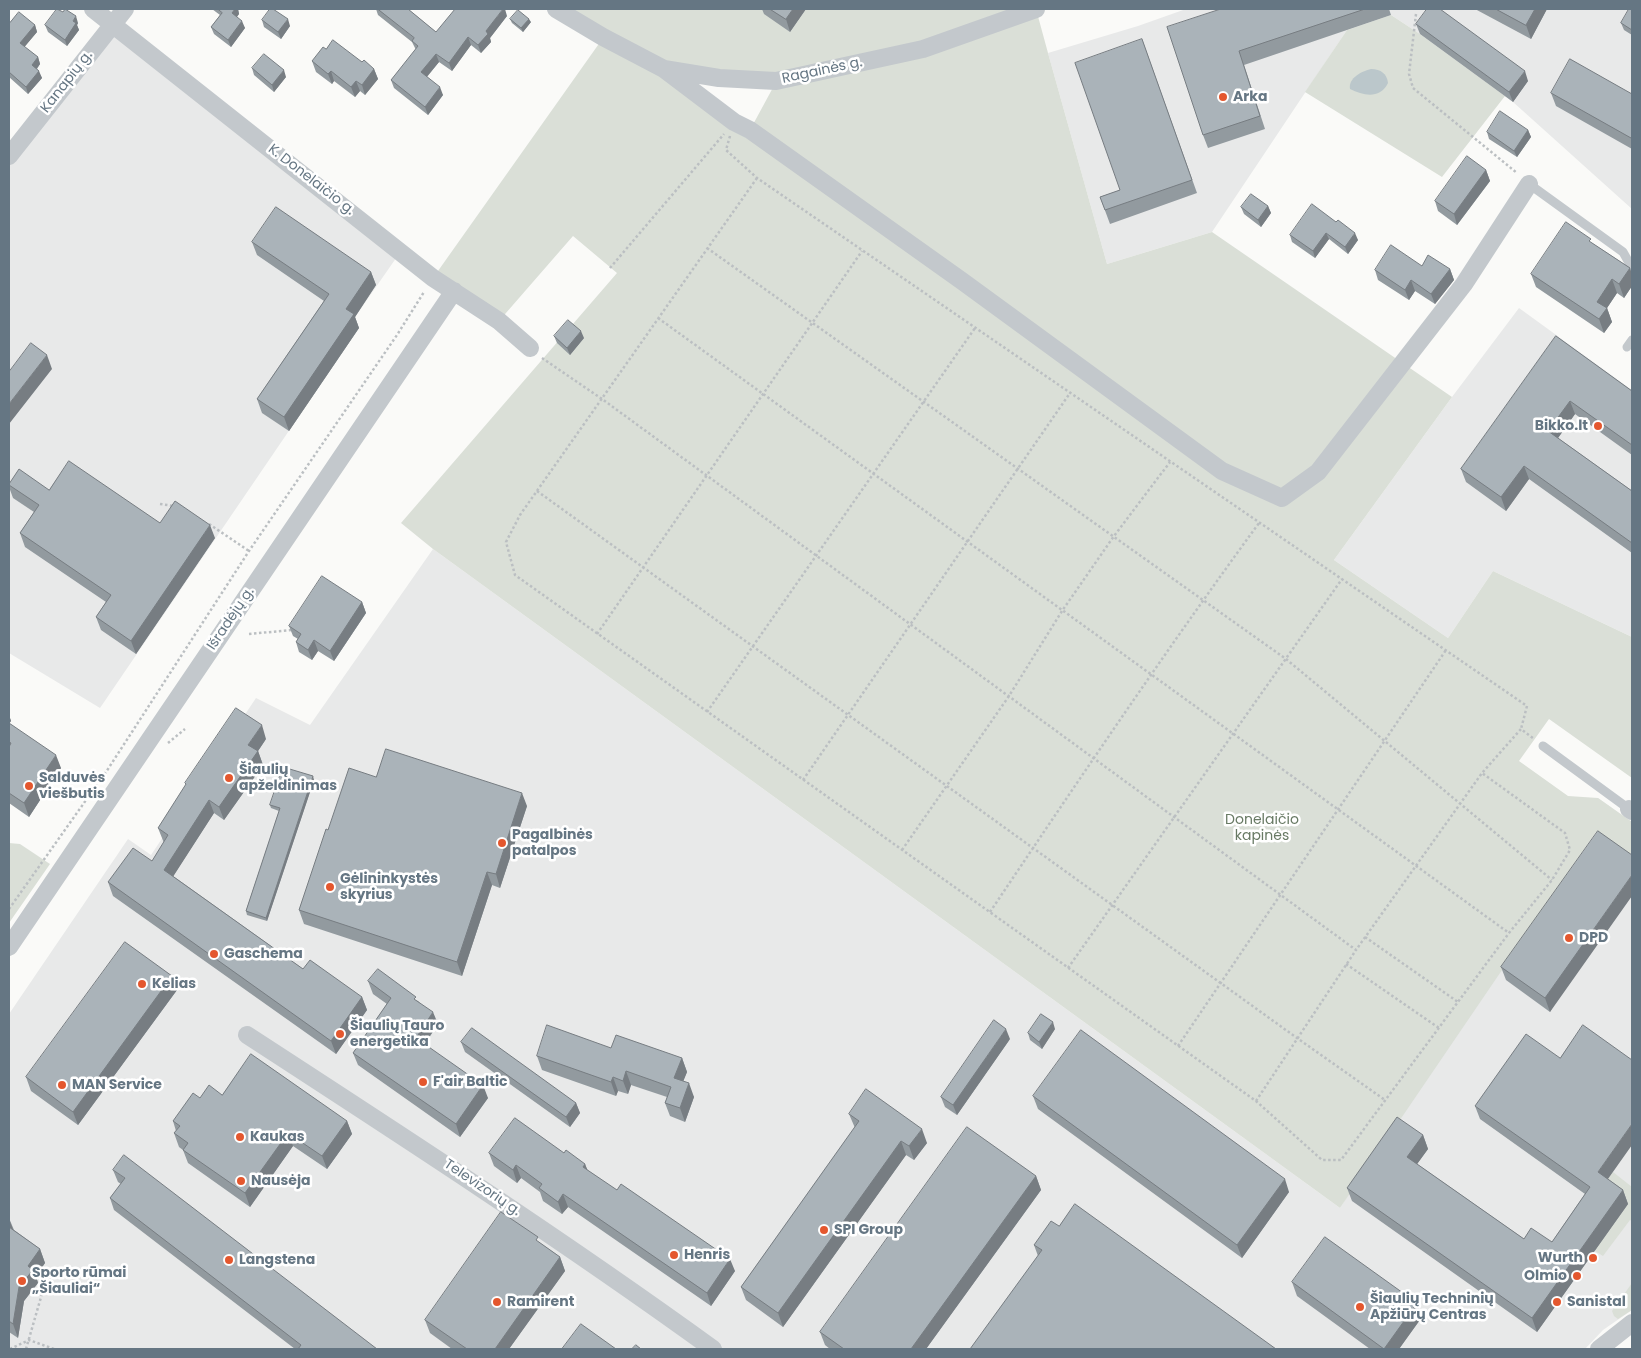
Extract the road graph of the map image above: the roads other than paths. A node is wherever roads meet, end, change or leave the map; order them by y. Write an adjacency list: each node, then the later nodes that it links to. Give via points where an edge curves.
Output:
1 (93, 9): 5 (street, K. Donelaičio g.)
2 (125, 9): 5 (street, Kanapių g.)
3 (556, 9): 6 (street, Ragainės g.)
4 (1036, 9): 6 (street, Ragainės g., via 923,49 776,81 718,78)
5 (112, 24): 7 (street, Kanapių g.); 10 (street, K. Donelaičio g., via 433,278)
6 (664, 70): 8 (street, via 1222,471 1282,498 1318,472 1464,284)
7 (9, 156)
8 (1529, 184): 9 (lane, via 1622,252)
9 (1632, 268)
10 (454, 291): 11 (street, K. Donelaičio g., via 499,321); 14 (street, Išradėjų g.)
11 (530, 348)
12 (1544, 746): 13 (lane)
13 (1630, 810)
14 (9, 947)
15 (247, 1035): 17 (street, Televizorių g., via 466,1177)
16 (1632, 1323): 18 (street)
17 (713, 1349)
18 (1600, 1349)

